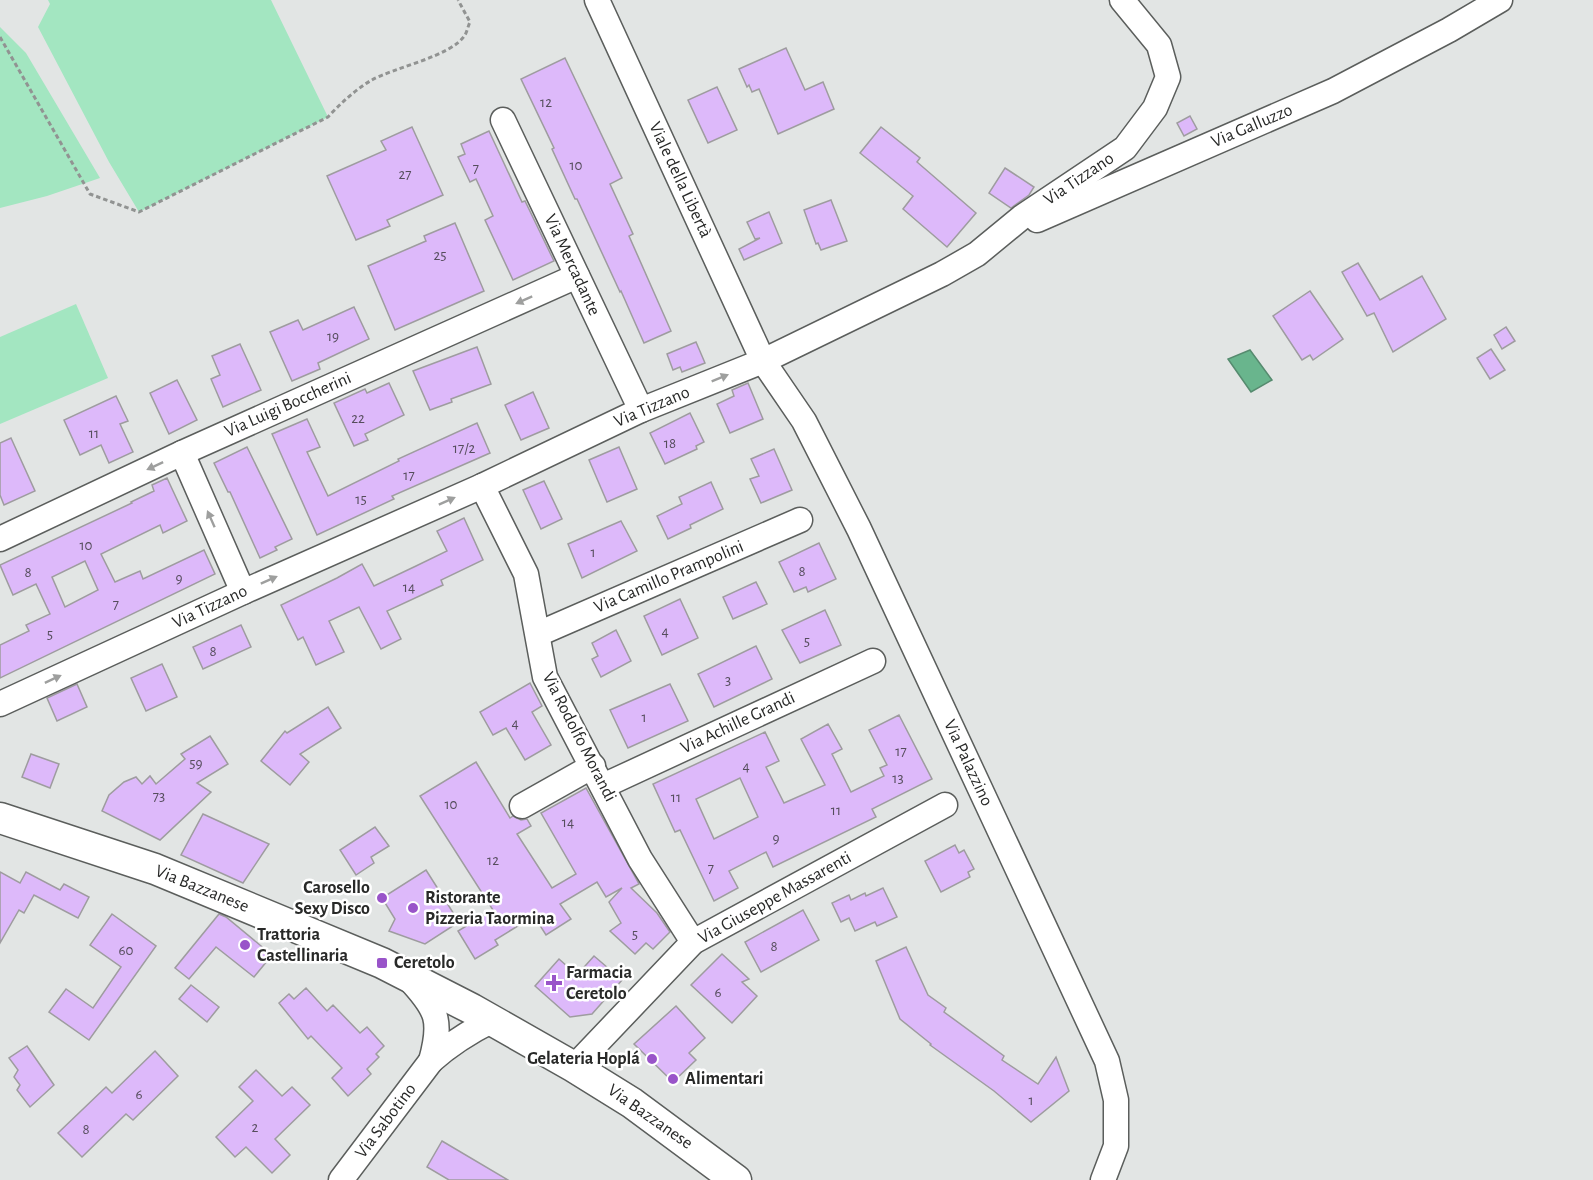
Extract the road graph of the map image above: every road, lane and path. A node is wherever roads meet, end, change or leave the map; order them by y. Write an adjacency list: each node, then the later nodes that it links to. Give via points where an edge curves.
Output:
1 (458, 0): 5 (path, via 470,22 458,43 372,80 328,117 139,212 90,194)
2 (597, 0): 9 (street, Viale della Libertà)
3 (1122, 0): 7 (street, Via Tizzano, via 1159,45 1168,77 1155,108 1125,148)
4 (1500, 0): 7 (street, Via Galluzzo, via 1333,91)
5 (0, 38)
6 (503, 120): 8 (street, Via Mercadante)
7 (997, 238): 9 (street, Via Tizzano, via 942,274)
8 (577, 276): 10 (street, Via Mercadante); 11 (street, Via Luigi Boccherini, one-way to 11)
9 (763, 361): 10 (street, Via Tizzano, one-way to 9); 31 (street, Via Palazzino, via 804,421 859,529 1107,1061 1116,1100 1116,1146)
10 (641, 410): 12 (street, Via Tizzano)
11 (182, 453): 14 (street, Via Luigi Boccherini, one-way to 14); 15 (street, one-way to 11)
12 (482, 486): 15 (street, Via Tizzano, one-way to 12); 16 (street, Via Rodolfo Morandi, via 526,574)
13 (800, 520): 16 (street, Via Camillo Prampolini)
14 (0, 539)
15 (243, 591): 18 (street, Via Tizzano, one-way to 15)
16 (538, 634): 19 (street, Via Rodolfo Morandi, via 545,677)
17 (873, 661): 19 (street, Via Achille Grandi)
18 (0, 704)
19 (598, 776): 21 (street, Via Achille Grandi); 23 (street, Via Rodolfo Morandi, via 640,859)
20 (945, 805): 23 (street, Via Giuseppe Massarenti)
21 (522, 806)
22 (0, 818): 24 (main road, Via Bazzanese, via 155,869)
23 (693, 942): 28 (street, Via Giuseppe Massarenti)
24 (406, 975): 25 (main road, Via Bazzanese); 27 (street, via 428,999 435,1015 438,1027)
25 (464, 1004): 26 (main road, Via Bazzanese); 27 (street)
26 (493, 1020): 27 (street); 28 (main road, Via Bazzanese)
27 (433, 1055): 29 (street, Via Sabotino)
28 (574, 1067): 30 (main road, Via Bazzanese, via 632,1103)
29 (341, 1180)
30 (736, 1180)
31 (1102, 1180)

